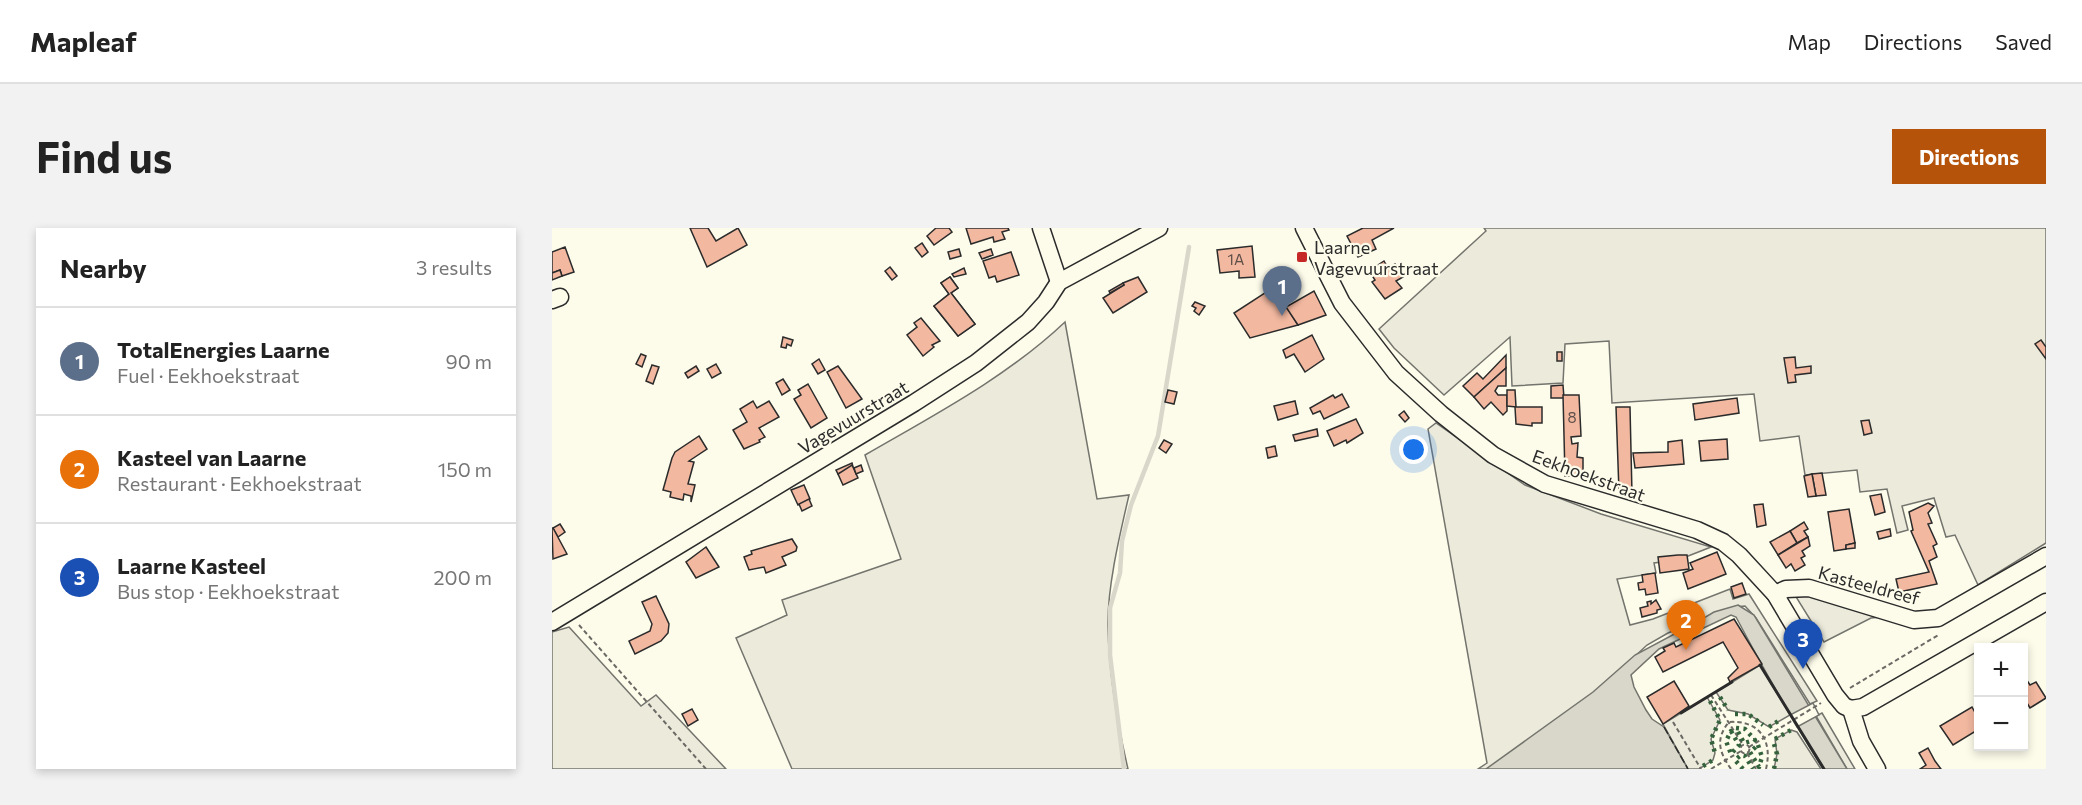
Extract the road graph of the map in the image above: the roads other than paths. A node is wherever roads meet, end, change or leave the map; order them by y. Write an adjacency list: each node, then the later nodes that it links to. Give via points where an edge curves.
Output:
1 (1041, 228): 4 (street)
2 (1159, 228): 4 (street, Vagevuurstraat)
3 (1304, 228): 6 (street, Eekhoekstraat, via 1342,303 1396,374 1485,448 1519,472 1545,483 1697,530 1723,542)
4 (1059, 282): 8 (street, Vagevuurstraat, via 1028,322 976,363)
5 (2046, 556): 6 (street, Kasteeldreef, via 1938,618 1914,620 1809,588 1786,589)
6 (1775, 594): 9 (street, Eekhoekstraat, via 1835,695)
7 (2046, 602): 9 (street, via 1863,708)
8 (552, 622)
9 (1851, 709): 10 (street, via 1861,741)
10 (1877, 769)

